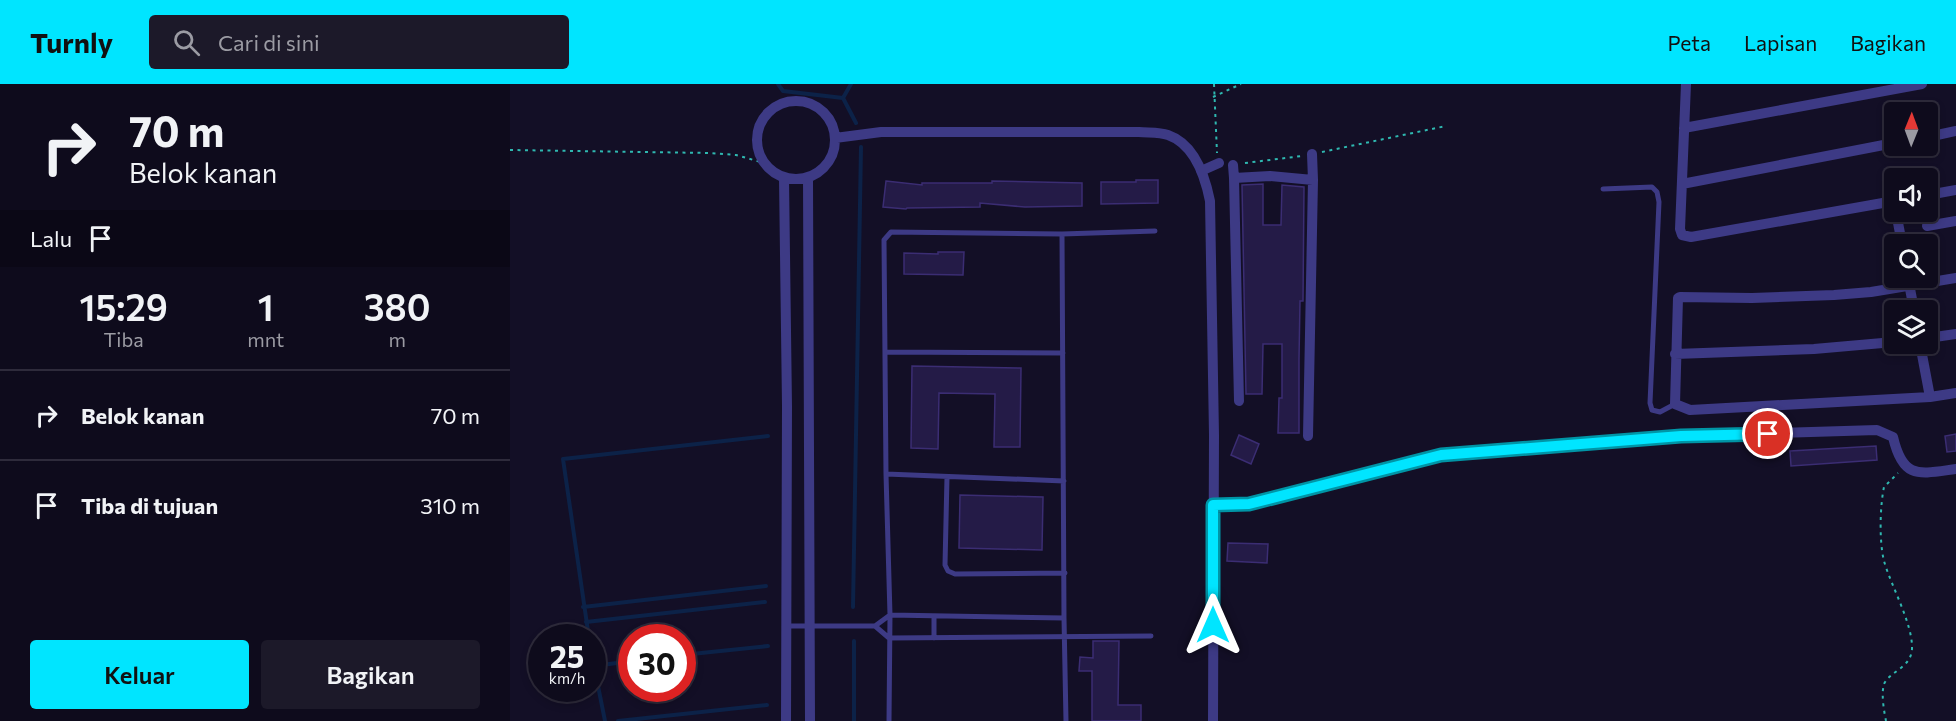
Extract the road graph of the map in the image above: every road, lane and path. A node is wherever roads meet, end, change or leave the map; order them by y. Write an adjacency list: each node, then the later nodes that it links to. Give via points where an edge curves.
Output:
1 (1214, 84): 2 (path, via 1214,97)
2 (1241, 84)
3 (1686, 84): 5 (street)
4 (1922, 84): 5 (street)
5 (1684, 128): 20 (street)
6 (1956, 131): 7 (street)
7 (1938, 135)
8 (836, 138): 12 (street, via 825,114 815,106 802,101 783,104 766,114 760,125 758,151); 15 (street, via 881,132 1166,134 1182,141); 17 (street, via 829,162)
9 (1884, 145): 20 (street)
10 (510, 150): 12 (path, via 709,153)
11 (1312, 154): 19 (street)
12 (764, 163): 16 (street)
13 (1219, 163): 15 (street)
14 (1233, 165): 18 (street)
15 (1201, 171): 49 (street, via 1210,201)
16 (784, 178): 17 (street); 54 (street)
17 (808, 178): 55 (street)
18 (1234, 178): 19 (street); 41 (street)
19 (1313, 180): 43 (street)
20 (1682, 184): 24 (street, via 1680,229 1682,235 1691,237)
21 (1603, 189): 42 (lane, via 1652,187 1657,192 1650,403 1652,410 1660,412)
22 (1956, 190): 23 (street)
23 (1938, 193)
24 (1884, 204)
25 (1956, 221): 26 (street)
26 (1927, 226)
27 (1155, 231): 28 (lane)
28 (1062, 234): 35 (lane, via 891,232 883,248); 36 (lane)
29 (1956, 278): 30 (street)
30 (1938, 279)
31 (1885, 288): 37 (street, via 1834,295 1680,297)
32 (1956, 334): 33 (street)
33 (1938, 337)
34 (1884, 343): 37 (street)
35 (885, 352): 36 (lane); 46 (lane)
36 (1063, 353): 48 (lane)
37 (1675, 354): 42 (street)
38 (1922, 354): 40 (street)
39 (1956, 393): 40 (street)
40 (1930, 397): 42 (street, via 1690,410)
41 (1239, 401)
42 (1675, 404)
43 (1308, 436)
44 (1905, 466): 45 (street, via 1927,473); 49 (street, via 1893,437 1876,430 1681,436 1441,455 1249,504); 66 (path, via 1884,487 1882,538 1884,559 1909,630 1912,652 1908,662 1885,682)
45 (1956, 469)
46 (886, 474): 47 (lane); 51 (lane)
47 (947, 477): 48 (lane); 50 (lane, via 948,571)
48 (1064, 481): 50 (lane)
49 (1213, 505): 65 (street)
50 (1065, 573): 53 (lane)
51 (890, 615): 52 (lane); 56 (lane); 59 (lane)
52 (934, 616): 53 (lane); 60 (lane)
53 (1064, 618): 57 (lane)
54 (786, 626): 55 (lane); 61 (street)
55 (809, 626): 56 (lane); 62 (street)
56 (875, 626): 59 (lane)
57 (1065, 636): 58 (lane); 60 (lane); 64 (lane)
58 (1151, 636)
59 (889, 638): 60 (lane); 63 (lane)
60 (934, 638)
61 (786, 721)
62 (810, 721)
63 (889, 721)
64 (1066, 721)
65 (1213, 721)
66 (1886, 721)

